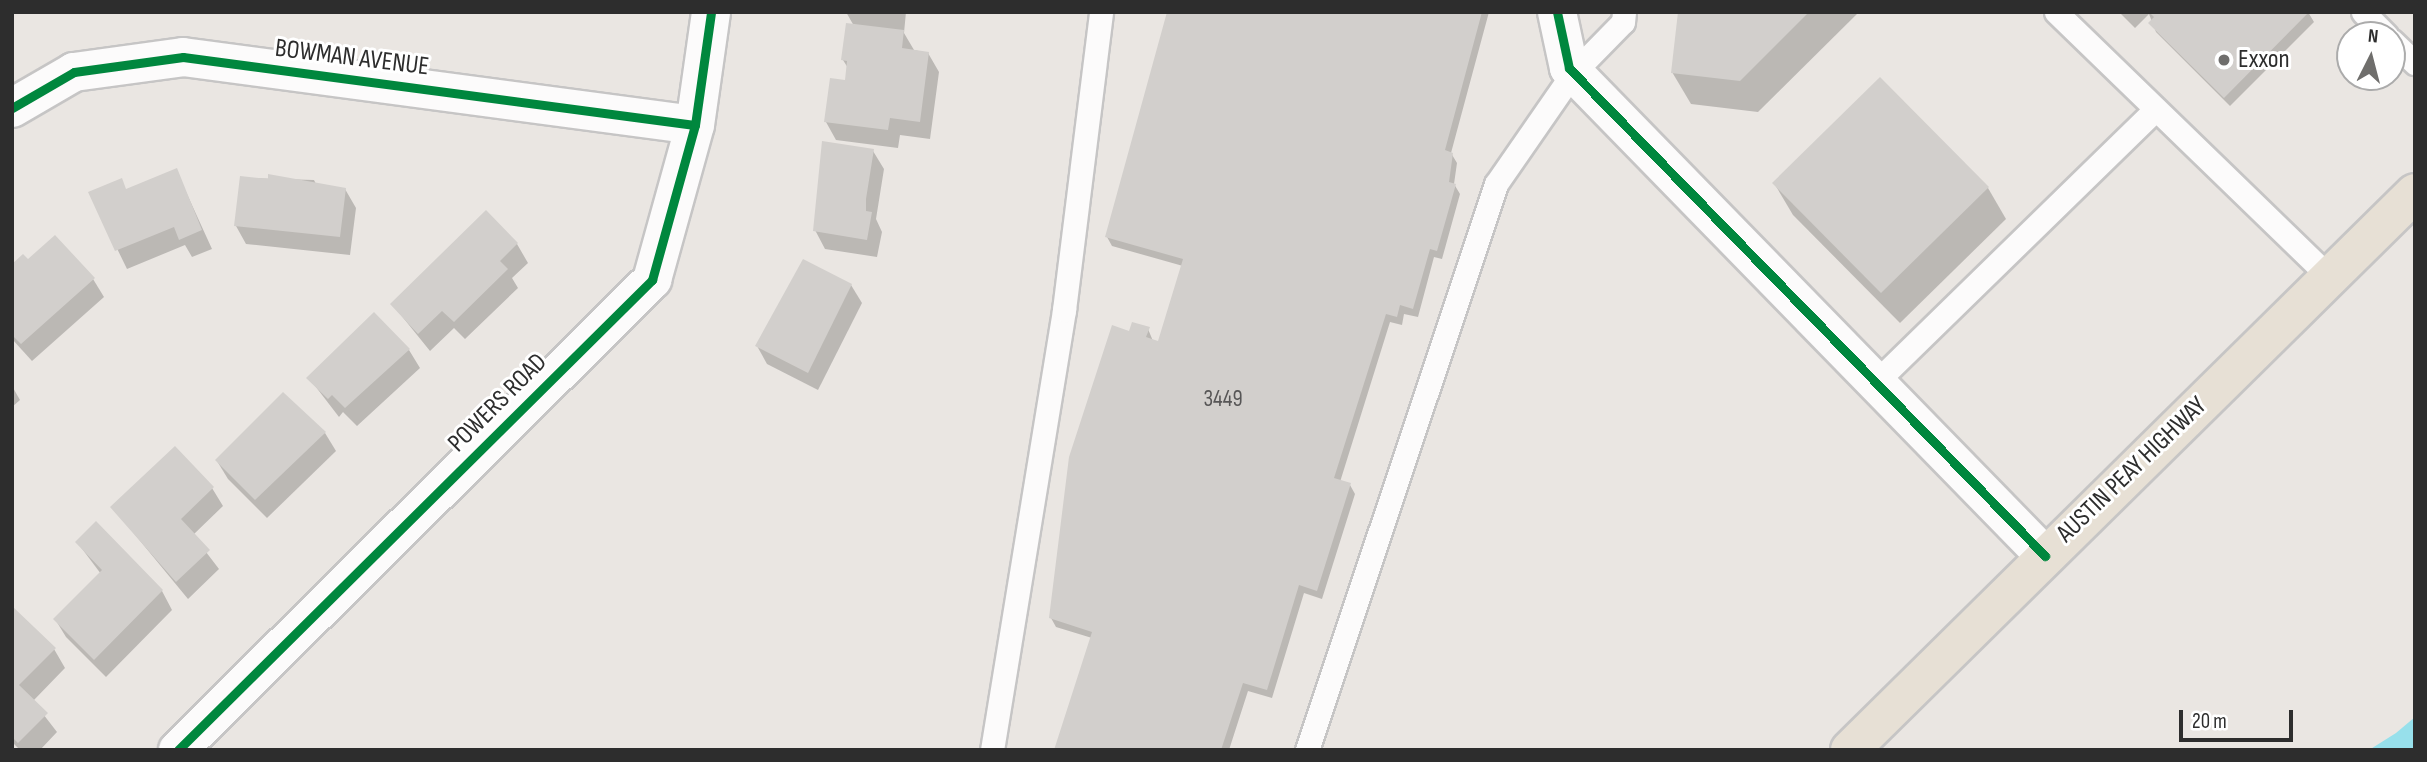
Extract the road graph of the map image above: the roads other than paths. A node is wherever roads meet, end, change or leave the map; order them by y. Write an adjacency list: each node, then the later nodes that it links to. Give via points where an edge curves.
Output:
1 (711, 12): 9 (street, POWERS ROAD)
2 (1101, 12): 15 (lane, via 1065,310)
3 (1557, 12): 6 (street)
4 (1624, 12): 6 (lane, via 1623,22)
5 (2056, 12): 8 (lane)
6 (1573, 73): 12 (street); 16 (lane, via 1496,184)
7 (12, 108): 9 (street, BOWMAN AVENUE, via 74,72 183,57)
8 (2156, 109): 11 (lane); 12 (lane)
9 (695, 125): 14 (street, POWERS ROAD, via 652,280)
10 (2415, 192): 11 (main road, AUSTIN PEAY HIGHWAY)
11 (2329, 277): 13 (main road, AUSTIN PEAY HIGHWAY)
12 (1875, 383): 13 (street)
13 (2045, 556): 17 (main road, AUSTIN PEAY HIGHWAY)
14 (178, 750)
15 (992, 750)
16 (1307, 750)
17 (1850, 750)

